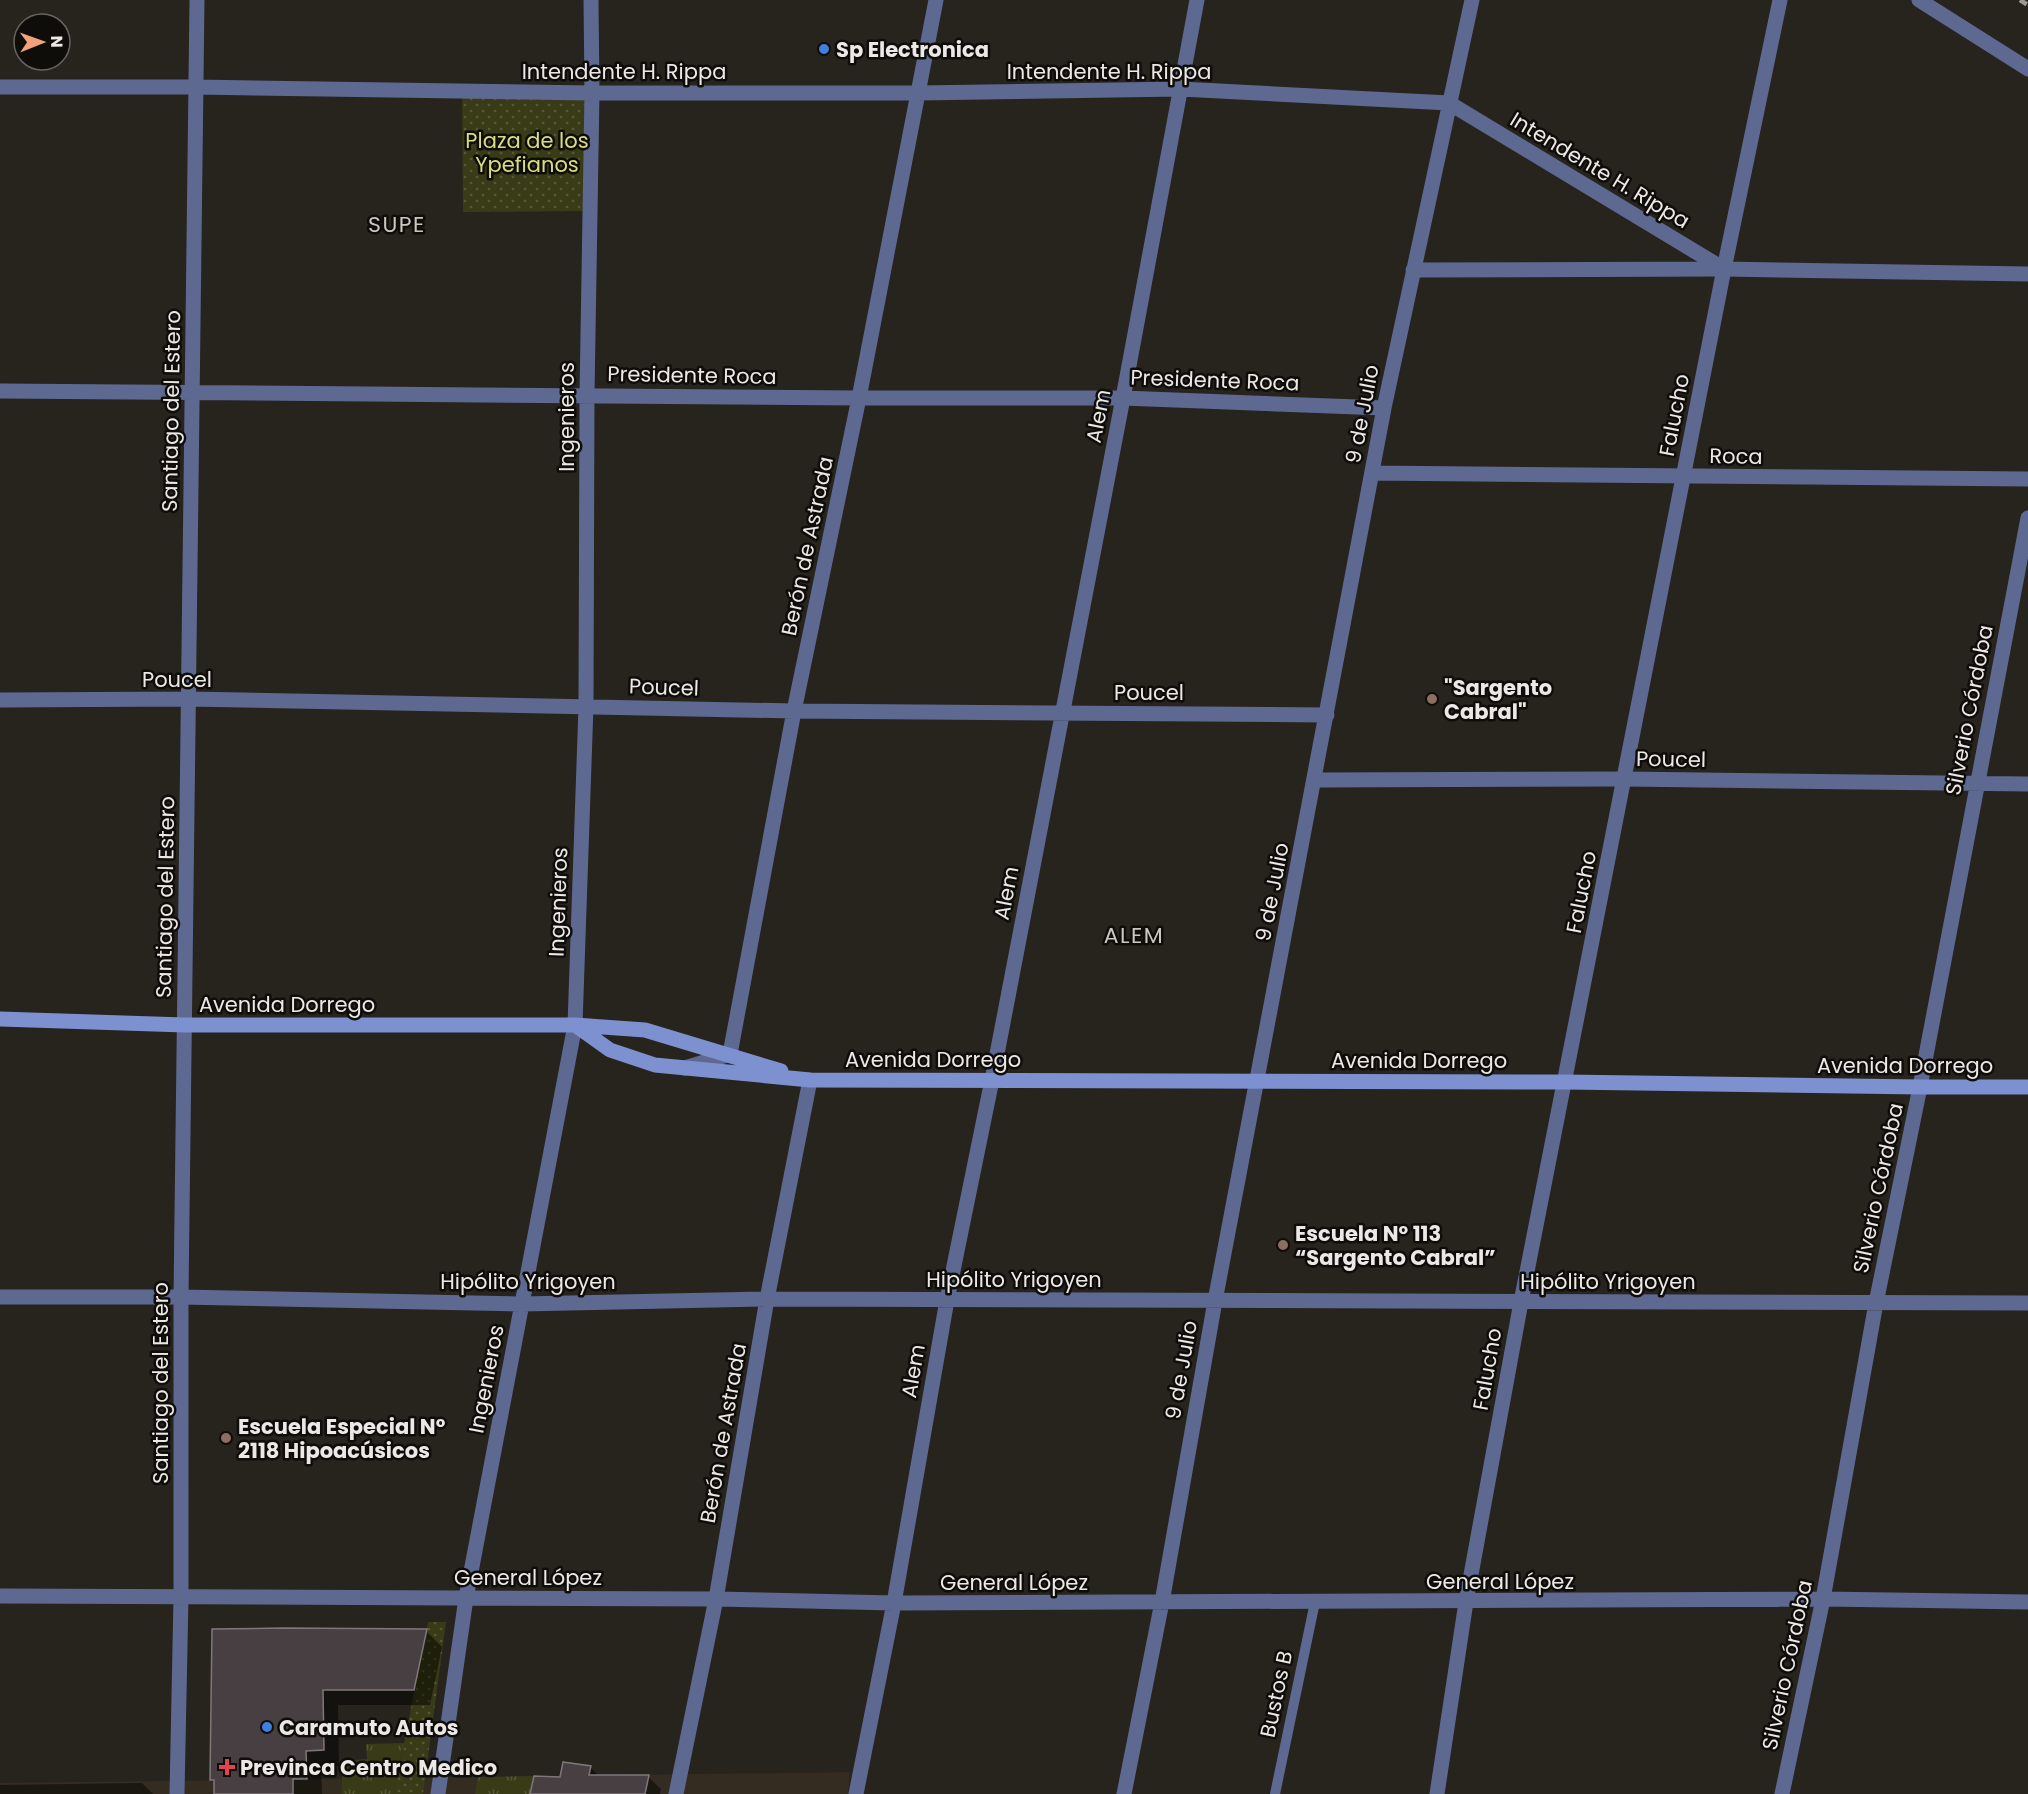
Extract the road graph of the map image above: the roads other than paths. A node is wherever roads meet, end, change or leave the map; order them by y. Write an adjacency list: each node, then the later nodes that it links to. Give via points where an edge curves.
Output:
1 (197, 0): 10 (street, Santiago del Estero)
2 (591, 0): 12 (street, Ingenieros)
3 (936, 0): 13 (street, Berón de Astrada)
4 (1197, 0): 11 (street, Alem)
5 (1472, 0): 14 (street, 9 de Julio)
6 (1780, 0): 15 (street, Falucho)
7 (1919, 0): 8 (street)
8 (2028, 69)
9 (0, 87): 10 (street, Intendente H. Rippa)
10 (196, 87): 12 (street, Intendente H. Rippa); 19 (street, Santiago del Estero)
11 (1181, 89): 13 (street, Intendente H. Rippa); 14 (street, Intendente H. Rippa); 22 (street, Alem)
12 (592, 93): 13 (street, Intendente H. Rippa); 20 (street, Ingenieros)
13 (917, 93): 21 (street, Berón de Astrada)
14 (1449, 103): 15 (street, Intendente H. Rippa); 16 (street, 9 de Julio)
15 (1724, 269): 16 (street); 17 (street); 25 (street, Falucho)
16 (1413, 270): 23 (street, 9 de Julio)
17 (2028, 274)
18 (0, 391): 19 (street, Presidente Roca)
19 (192, 393): 20 (street, Presidente Roca); 28 (street, Santiago del Estero)
20 (587, 395): 21 (street, Presidente Roca); 30 (street, Ingenieros)
21 (859, 398): 22 (street, Presidente Roca); 31 (street, Berón de Astrada)
22 (1124, 398): 23 (street, Presidente Roca); 32 (street, Alem)
23 (1384, 408): 24 (street, 9 de Julio)
24 (1372, 473): 25 (street, Roca); 33 (street, 9 de Julio)
25 (1684, 476): 26 (street, Roca); 34 (street, Falucho)
26 (2028, 480)
27 (2028, 518): 36 (street, Silverio Córdoba)
28 (189, 699): 29 (street, Poucel); 30 (street, Poucel); 39 (street, Santiago del Estero)
29 (0, 700)
30 (586, 706): 31 (street, Poucel); 40 (street, Ingenieros)
31 (794, 711): 32 (street, Poucel); 41 (street, Berón de Astrada)
32 (1062, 713): 33 (street, Poucel); 44 (street, Alem)
33 (1327, 715): 35 (street, 9 de Julio)
34 (1625, 779): 35 (street, Poucel); 36 (street, Poucel); 46 (street, Falucho)
35 (1314, 780): 45 (street, 9 de Julio)
36 (1976, 783): 37 (street, Poucel); 48 (street, Silverio Córdoba)
37 (2028, 784)
38 (0, 1019): 39 (main road, Avenida Dorrego)
39 (185, 1025): 40 (main road, Avenida Dorrego); 50 (street, Santiago del Estero)
40 (575, 1025): 41 (main road, Avenida Dorrego, via 645,1030); 42 (main road, Avenida Dorrego, via 610,1050 655,1065); 57 (street, Ingenieros)
41 (730, 1054): 42 (street); 43 (main road, Avenida Dorrego)
42 (685, 1068): 43 (main road, Avenida Dorrego)
43 (810, 1080): 44 (main road, Avenida Dorrego); 51 (street, Berón de Astrada)
44 (992, 1080): 45 (main road, Avenida Dorrego); 52 (street, Alem)
45 (1257, 1081): 46 (main road, Avenida Dorrego); 53 (street, 9 de Julio)
46 (1565, 1082): 48 (main road, Avenida Dorrego); 54 (street, Falucho)
47 (2028, 1086): 48 (main road, Avenida Dorrego)
48 (1920, 1087): 55 (street, Silverio Córdoba)
49 (0, 1297): 50 (street, Hipólito Yrigoyen)
50 (181, 1297): 57 (street, Hipólito Yrigoyen); 59 (street, Santiago del Estero)
51 (767, 1299): 52 (street, Hipólito Yrigoyen); 57 (street, Hipólito Yrigoyen); 61 (street, Berón de Astrada)
52 (947, 1300): 53 (street, Hipólito Yrigoyen); 67 (street, Alem)
53 (1215, 1301): 54 (street, Hipólito Yrigoyen); 63 (street, 9 de Julio)
54 (1521, 1302): 55 (street, Hipólito Yrigoyen); 65 (street, Falucho)
55 (1876, 1302): 56 (street, Hipólito Yrigoyen); 62 (street, Silverio Córdoba)
56 (2028, 1303)
57 (521, 1304): 60 (street, Ingenieros)
58 (0, 1596): 59 (street, General López)
59 (181, 1597): 60 (street, General López); 68 (street, Santiago del Estero)
60 (466, 1598): 61 (street, General López); 69 (street, Ingenieros)
61 (716, 1599): 67 (street, General López); 70 (street, Berón de Astrada)
62 (1823, 1599): 65 (street, General López); 66 (street, General López); 75 (street, Silverio Córdoba)
63 (1162, 1602): 64 (street, General López); 67 (street, General López); 72 (street, 9 de Julio)
64 (1315, 1602): 65 (street, General López); 73 (lane, Bustos B)
65 (1466, 1602): 74 (street, Falucho)
66 (2028, 1602)
67 (894, 1603): 71 (street, Alem)
68 (177, 1794)
69 (438, 1794)
70 (676, 1794)
71 (856, 1794)
72 (1124, 1794)
73 (1275, 1794)
74 (1437, 1794)
75 (1782, 1794)

